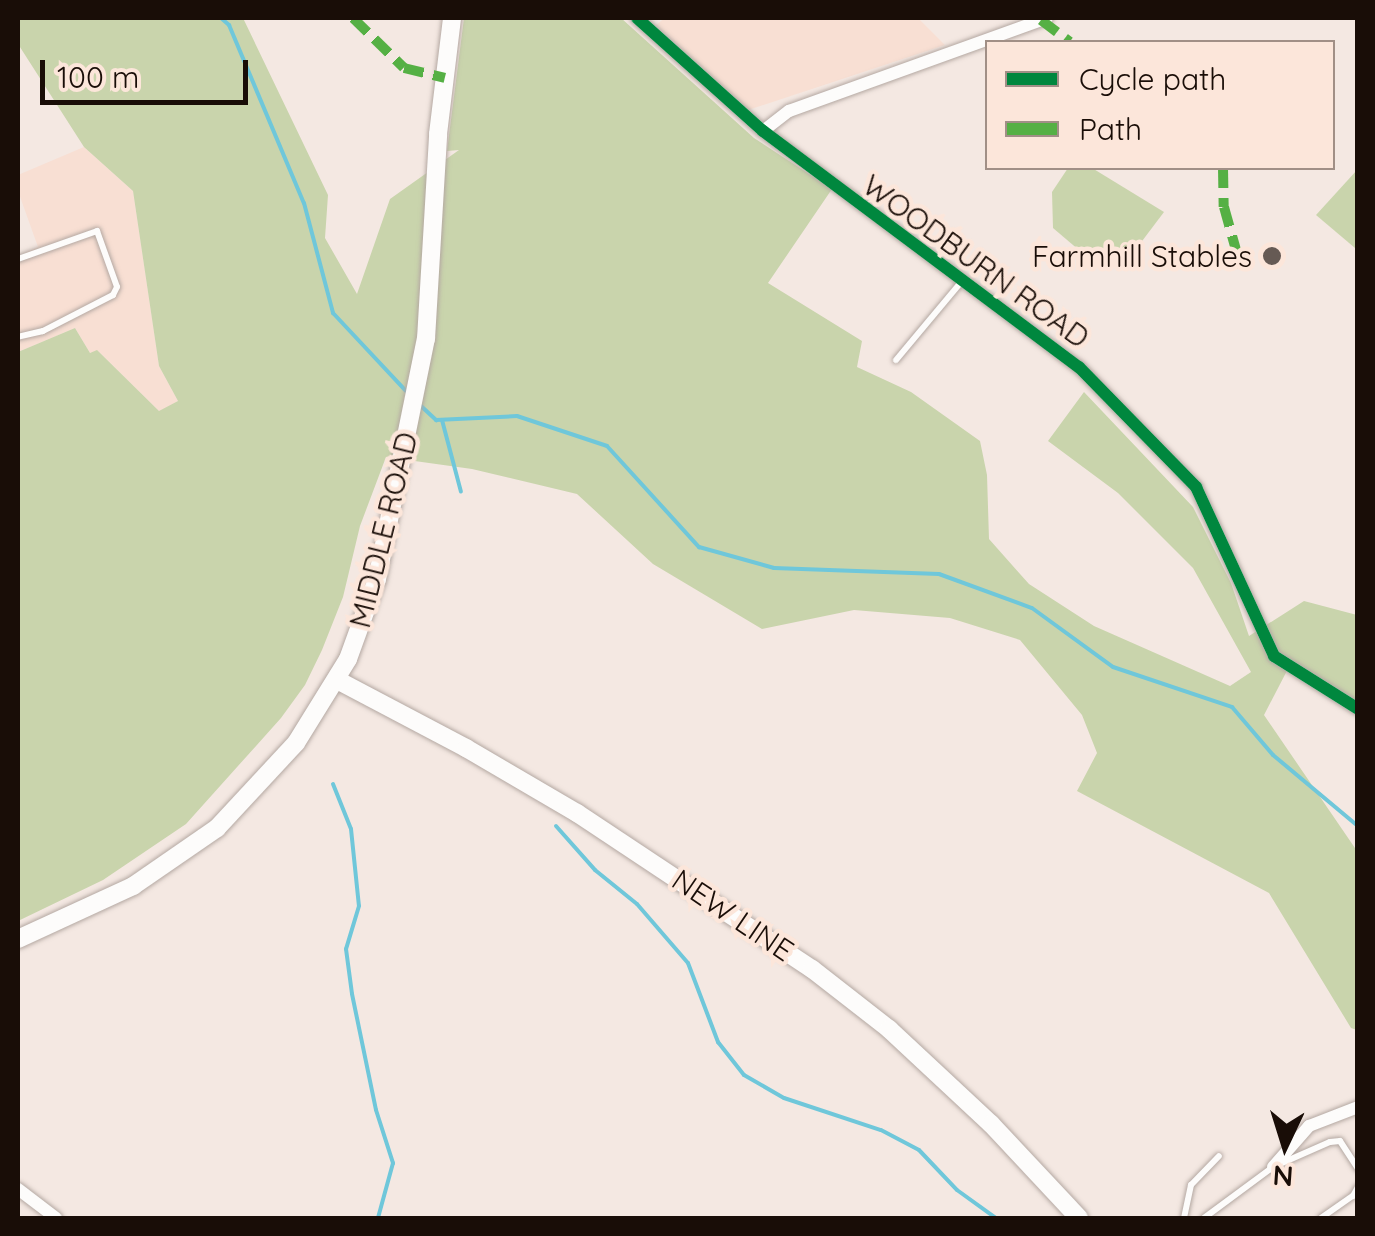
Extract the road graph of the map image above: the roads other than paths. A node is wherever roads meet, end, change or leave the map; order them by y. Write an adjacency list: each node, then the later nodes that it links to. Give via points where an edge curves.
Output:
1 (452, 18): 9 (main road, MIDDLE ROAD, via 420,374 377,579)
2 (636, 18): 4 (street, WOODBURN ROAD)
3 (1046, 18): 4 (street, via 789,110)
4 (763, 131): 6 (street, WOODBURN ROAD)
5 (18, 259): 7 (lane, via 97,231 117,287 114,295 44,332)
6 (964, 279): 8 (lane); 10 (street, WOODBURN ROAD, via 1080,367 1178,464 1212,515 1274,656)
7 (18, 337)
8 (896, 360)
9 (336, 680): 11 (main road, MIDDLE ROAD, via 280,764 198,844 111,898); 19 (main road, NEW LINE, via 592,822 812,969 889,1029 991,1124)
10 (1358, 708)
11 (18, 939)
12 (1358, 1107): 14 (street, via 1309,1126)
13 (1219, 1156): 20 (lane, via 1191,1185)
14 (1273, 1168): 15 (lane, via 1340,1141); 21 (lane)
15 (1358, 1169)
16 (1358, 1188): 22 (lane)
17 (18, 1189): 18 (street)
18 (56, 1218)
19 (1079, 1218)
20 (1184, 1218)
21 (1204, 1218)
22 (1321, 1218)

